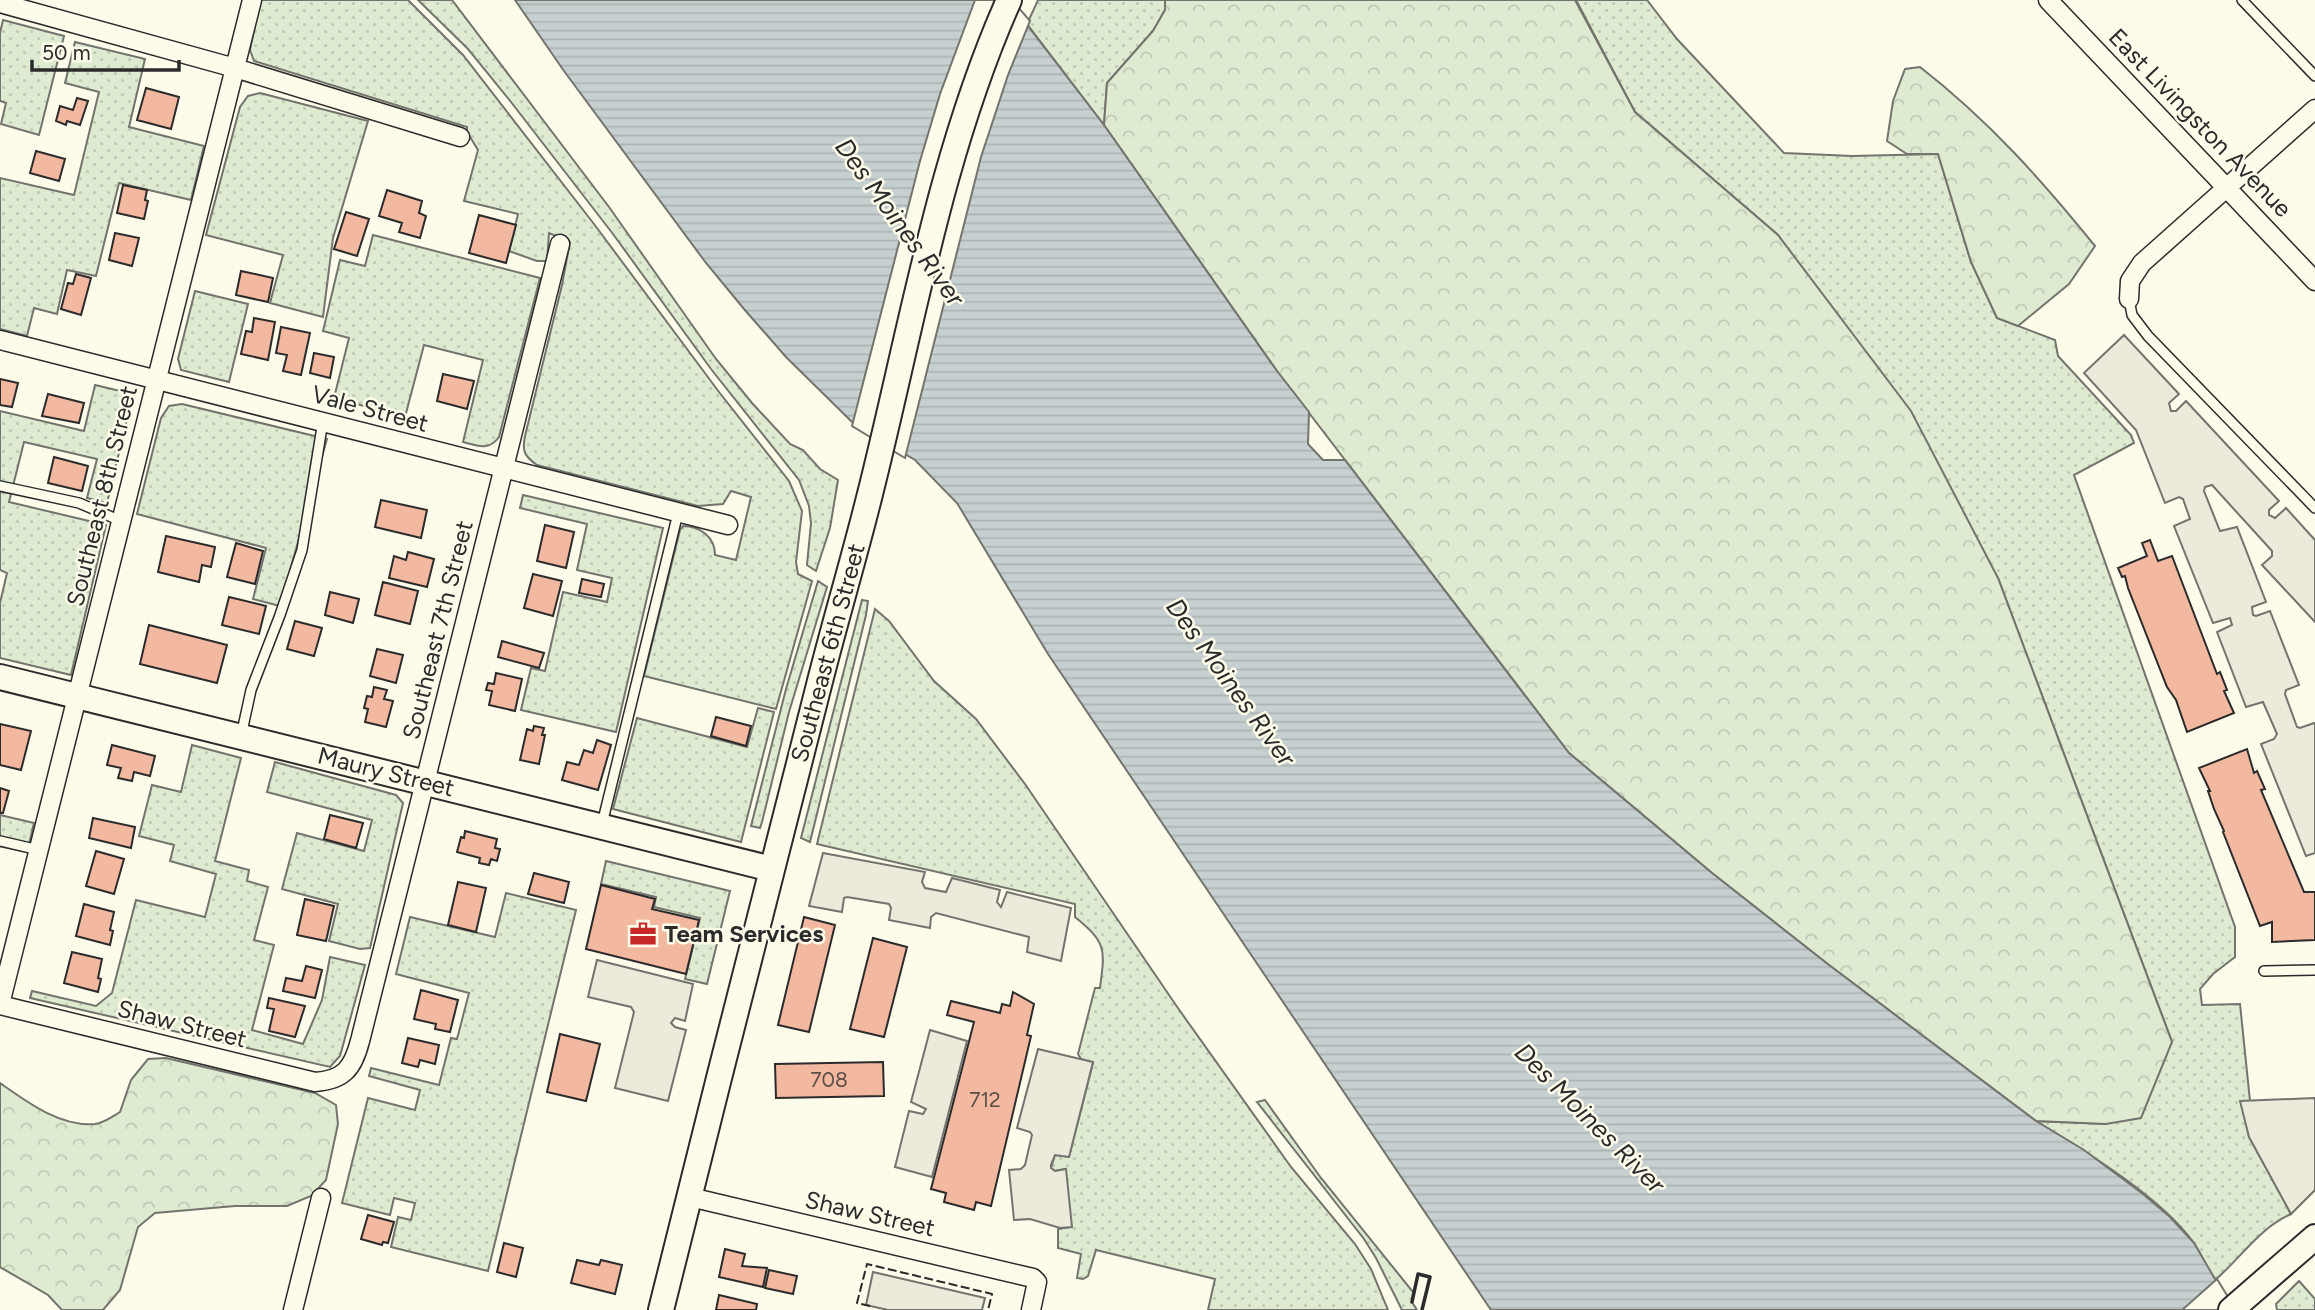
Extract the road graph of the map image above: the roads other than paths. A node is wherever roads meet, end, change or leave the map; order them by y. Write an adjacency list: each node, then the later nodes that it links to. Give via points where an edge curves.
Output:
1 (252, 0): 6 (street, Southeast 8th Street)
2 (1009, 0): 30 (main road, Southeast 6th Street, via 958,141)
3 (2048, 0): 10 (street, East Livingston Avenue)
4 (2242, 0): 7 (lane)
5 (0, 3): 6 (street)
6 (235, 68): 9 (street); 15 (street, Southeast 8th Street)
7 (2315, 76)
8 (2315, 110): 10 (street)
9 (460, 137)
10 (2228, 187): 12 (street, East Livingston Avenue); 13 (street, via 2142,263 2130,281)
11 (560, 244): 17 (street, Southeast 7th Street)
12 (2315, 281)
13 (2129, 299): 19 (lane, via 2132,315 2148,336)
14 (0, 340): 15 (street, Vale Street)
15 (157, 380): 16 (street, Vale Street); 21 (street, Southeast 8th Street)
16 (323, 421): 17 (street, Vale Street); 25 (lane, via 302,550 251,690)
17 (504, 470): 20 (street, Vale Street); 26 (street, Southeast 7th Street)
18 (0, 486): 21 (lane, via 79,503)
19 (2315, 508)
20 (678, 513): 22 (street, Vale Street); 27 (lane)
21 (121, 521): 24 (street, Southeast 8th Street)
22 (728, 525)
23 (0, 677): 24 (main road, Maury Street)
24 (77, 696): 25 (main road, Maury Street); 29 (street, Southeast 8th Street)
25 (241, 736): 26 (main road, Maury Street)
26 (424, 782): 27 (main road, Maury Street); 34 (street, Southeast 7th Street, via 356,1057)
27 (601, 826): 30 (main road, Maury Street)
28 (0, 841): 29 (lane)
29 (38, 850): 33 (street, Southeast 8th Street)
30 (772, 869): 35 (main road, Southeast 6th Street)
31 (2315, 970): 32 (lane)
32 (2264, 971)
33 (0, 1005): 34 (street, Shaw Street, via 314,1082 339,1077)
34 (349, 1068)
35 (690, 1197): 39 (main road, Southeast 6th Street); 40 (street, Shaw Street, via 1032,1278 1037,1282)
36 (321, 1198): 38 (street)
37 (2315, 1237): 41 (main road)
38 (293, 1310)
39 (662, 1310)
40 (1031, 1310)
41 (2231, 1310)

